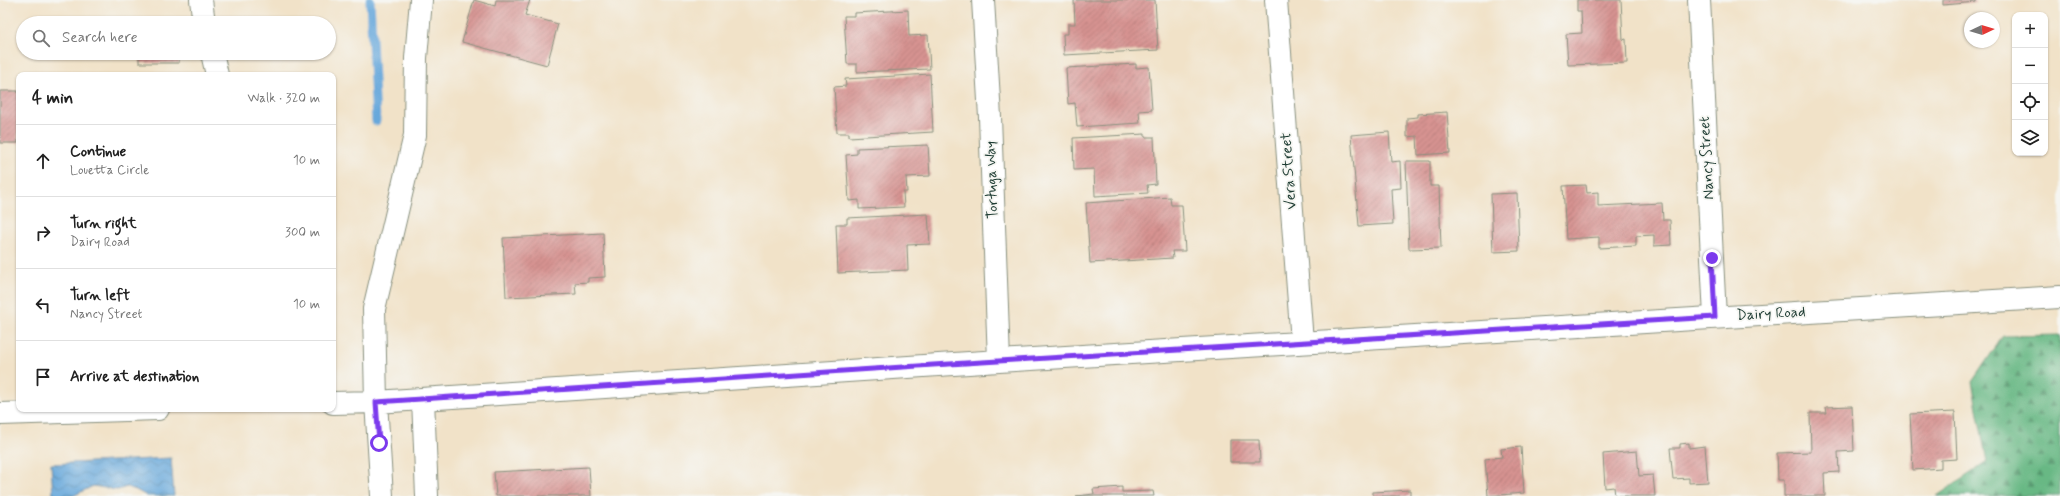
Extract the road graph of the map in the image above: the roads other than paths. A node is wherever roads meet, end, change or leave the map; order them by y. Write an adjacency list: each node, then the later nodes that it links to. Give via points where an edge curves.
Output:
1 (201, 0): 6 (street)
2 (421, 0): 14 (street, via 416,58 415,135 374,309)
3 (982, 0): 12 (street, Tortuga Way, via 990,117)
4 (1276, 0): 11 (street, Vera Street)
5 (1699, 0): 10 (street, Nancy Street)
6 (203, 16)
7 (213, 60): 8 (street)
8 (215, 72)
9 (2060, 297): 10 (street, Dairy Road)
10 (1715, 317): 11 (street, Dairy Road)
11 (1302, 342): 12 (street, Dairy Road)
12 (999, 361): 13 (street, Dairy Road)
13 (423, 399): 14 (street, Dairy Road); 19 (street)
14 (376, 402): 15 (street, Dairy Road); 18 (street)
15 (336, 403)
16 (63, 412): 17 (street)
17 (0, 414)
18 (382, 496)
19 (427, 496)

